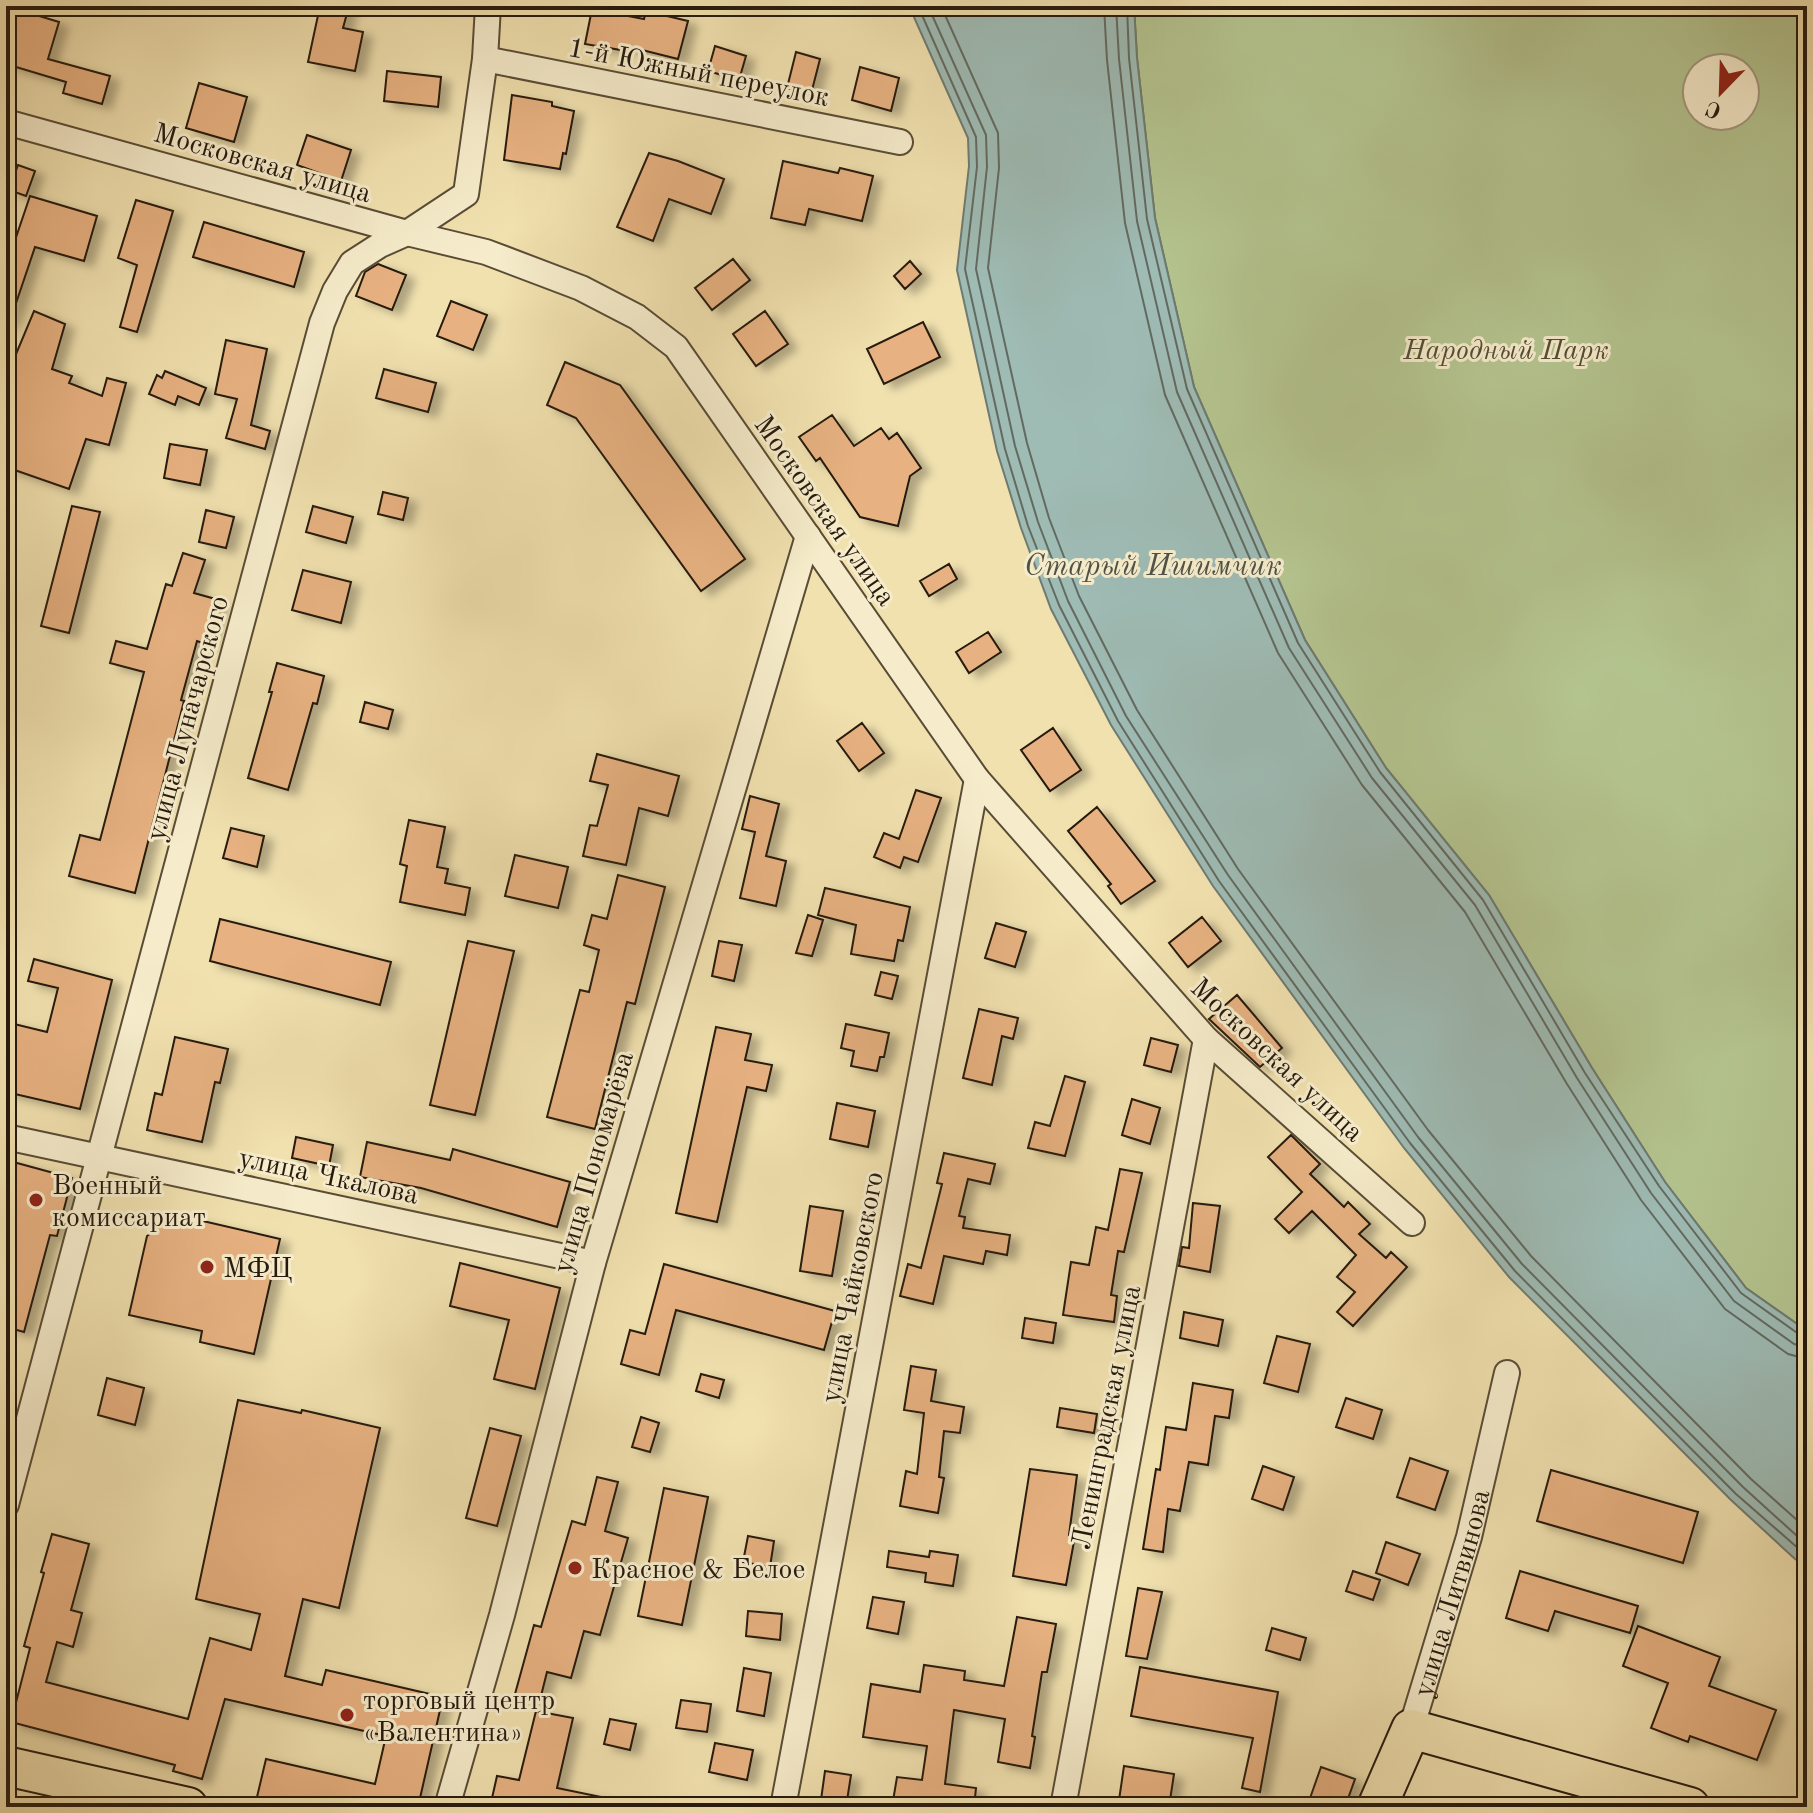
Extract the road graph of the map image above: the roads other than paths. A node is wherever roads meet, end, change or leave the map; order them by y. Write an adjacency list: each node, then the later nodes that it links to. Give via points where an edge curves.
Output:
1 (488, 6): 2 (street, улица Луначарского)
2 (485, 59): 4 (street, 1-й Южный переулок); 5 (street, улица Луначарского, via 466,194)
3 (6, 122): 5 (street, Московская улица)
4 (900, 142)
5 (407, 233): 6 (street, Московская улица, via 486,252 581,288 637,317 676,347); 10 (street, улица Луначарского, via 352,263 322,323)
6 (808, 536): 7 (street, Московская улица); 12 (street, улица Пономарёва)
7 (977, 779): 8 (street, Московская улица); 19 (street, улица Чайковского)
8 (1206, 1039): 11 (street, Московская улица); 20 (street, Ленинградская улица)
9 (6, 1137): 10 (street, улица Чкалова)
10 (100, 1157): 12 (street, улица Чкалова); 14 (street, улица Луначарского)
11 (1412, 1223)
12 (593, 1263): 18 (street, улица Пономарёва)
13 (1507, 1373): 15 (street, улица Литвинова, via 1469,1537)
14 (6, 1505)
15 (1411, 1729): 21 (main road, улица Литвинова); 22 (main road)
16 (6, 1766): 17 (main road)
17 (188, 1807)
18 (447, 1807)
19 (783, 1807)
20 (1063, 1807)
21 (1377, 1807)
22 (1690, 1807)

